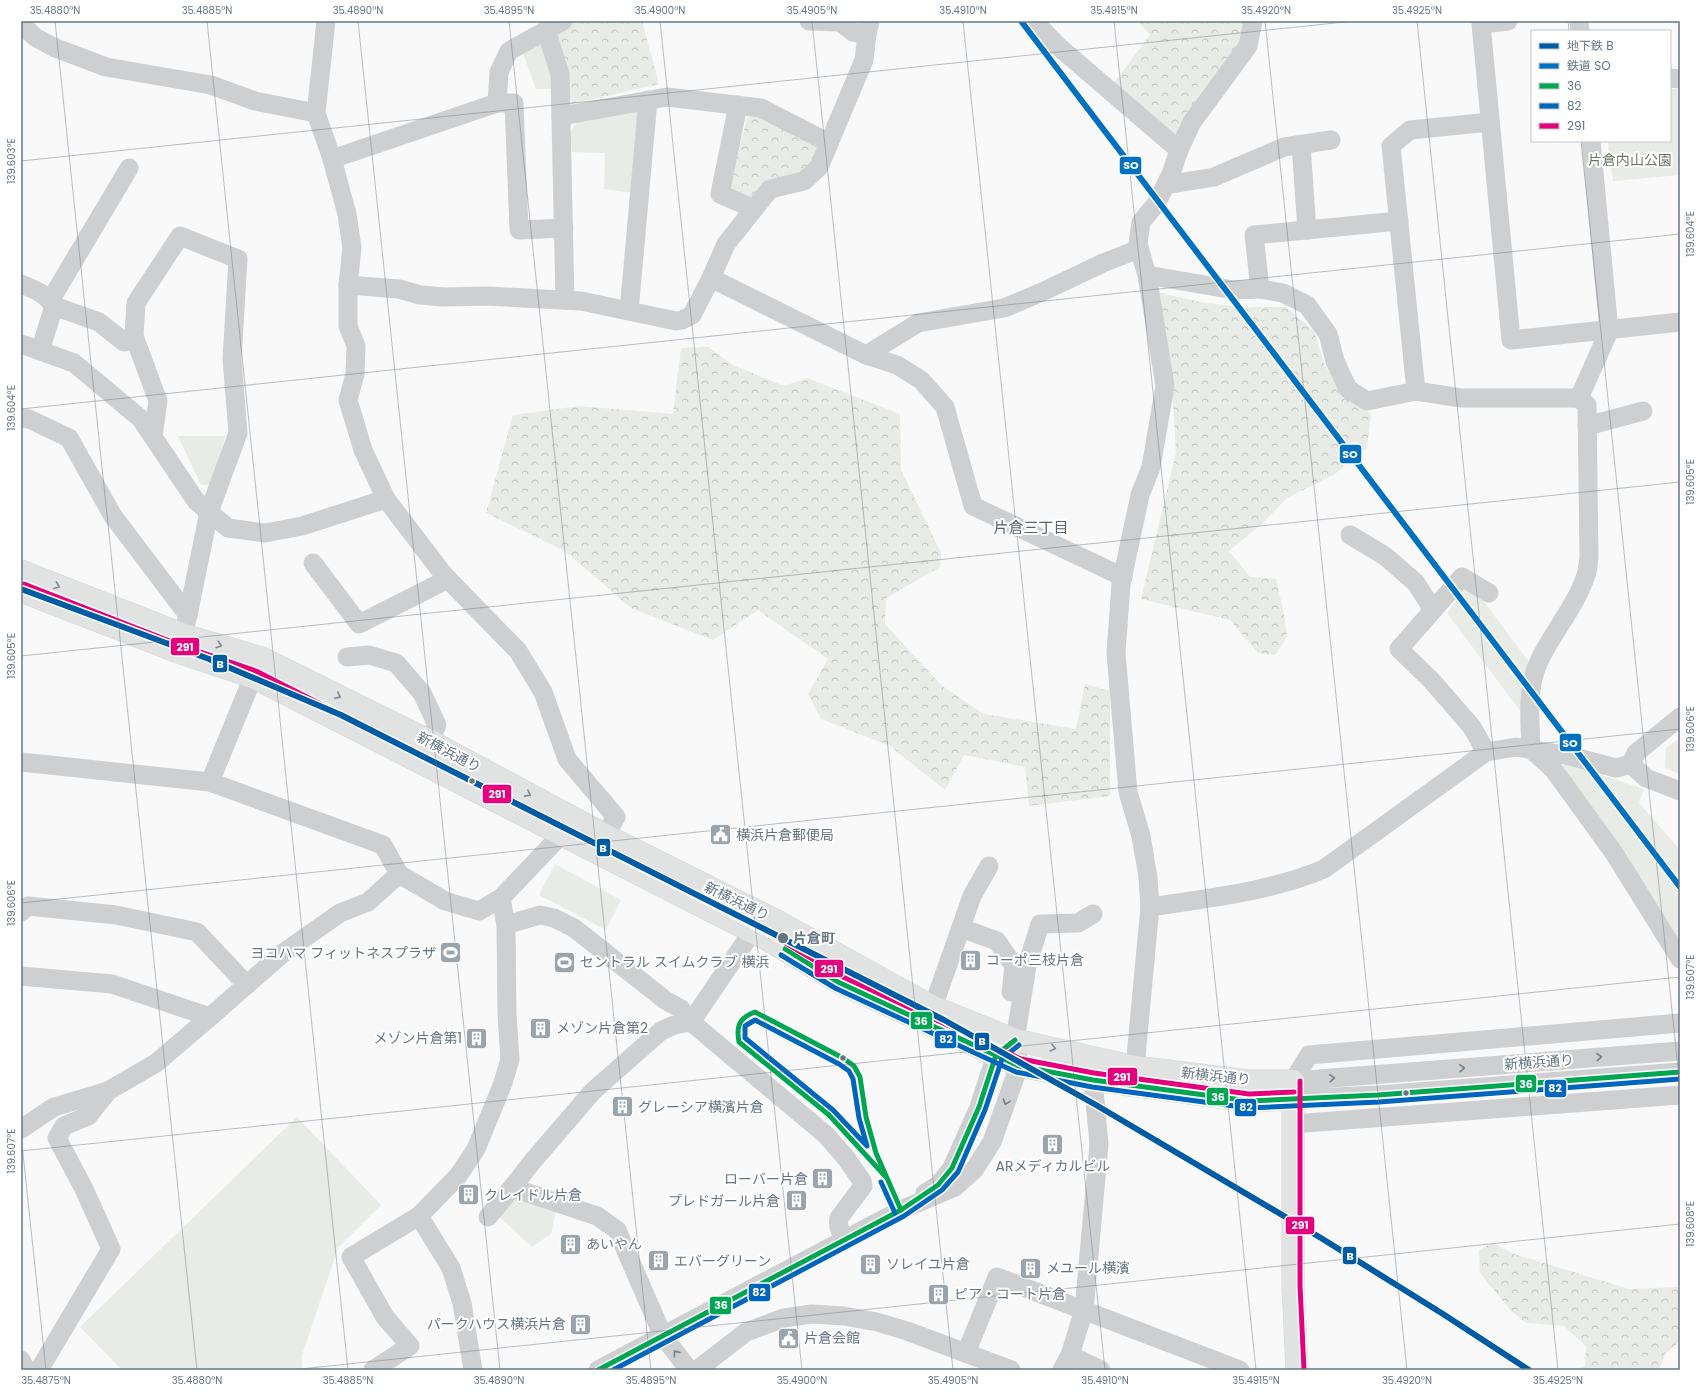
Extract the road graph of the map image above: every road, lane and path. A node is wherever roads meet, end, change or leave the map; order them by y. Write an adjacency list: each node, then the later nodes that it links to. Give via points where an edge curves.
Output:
1 (326, 21): 13 (street)
2 (563, 21): 9 (street)
3 (809, 21): 8 (street, via 840,22 853,32)
4 (1034, 21): 20 (street, via 1059,47)
5 (1253, 21): 20 (street, via 1248,46 1192,122)
6 (1508, 21): 15 (street, via 1480,24)
7 (21, 24): 13 (street, via 35,37 52,47 106,67 211,85 255,101)
8 (869, 27): 17 (street, via 864,60)
9 (546, 30): 11 (street, via 509,51 499,72); 14 (street, via 560,74)
10 (648, 100): 12 (street, via 667,97); 14 (street); 36 (street)
11 (497, 103): 21 (street); 26 (street, via 514,103 520,230)
12 (738, 105): 17 (street, via 761,108); 24 (street, via 720,194)
13 (316, 113): 21 (street)
14 (561, 116): 26 (street)
15 (1490, 122): 25 (street, via 1410,130 1391,146); 38 (street, via 1511,340)
16 (1331, 140): 19 (street)
17 (829, 142): 24 (street, via 819,167 812,175 804,181 770,189)
18 (1591, 142): 38 (street)
19 (1301, 145): 23 (street, via 1284,147 1214,177); 27 (street)
20 (1179, 150): 23 (street)
21 (332, 159): 32 (street, via 347,214 352,248)
22 (129, 168): 35 (street)
23 (1166, 185): 28 (street, via 1156,204 1141,222)
24 (754, 208): 30 (street, via 726,244)
25 (1399, 221): 27 (street); 43 (street)
26 (564, 228): 34 (street)
27 (1307, 230): 33 (street, via 1254,235)
28 (1139, 249): 29 (street); 42 (street, via 1004,308 918,323)
29 (1147, 275): 33 (street, via 1234,290); 54 (street, via 1165,386 1151,467 1140,495)
30 (711, 278): 36 (street, via 692,314 682,320); 42 (street)
31 (21, 284): 35 (street, via 37,289)
32 (348, 285): 34 (street, via 399,289 420,295 444,297 487,296); 49 (street, via 348,326 356,346 355,374 348,400 363,450)
33 (1260, 288): 43 (street, via 1283,293 1307,305 1328,334 1335,361 1348,389 1367,401)
34 (565, 300): 36 (street)
35 (52, 304): 39 (street, via 99,322 124,342); 41 (street)
36 (629, 312)
37 (1680, 322): 38 (street)
38 (1609, 331): 44 (street)
39 (135, 339): 48 (street, via 158,401); 50 (street, via 136,303 180,236 238,259 232,359 238,433)
40 (21, 344): 41 (street)
41 (40, 351): 48 (street, via 74,363 141,419)
42 (866, 355): 54 (street, via 897,365 921,380 945,407 973,506)
43 (1416, 391): 44 (street, via 1462,398)
44 (1579, 398): 47 (street, via 1587,405)
45 (1643, 411): 47 (street)
46 (21, 418): 59 (street, via 29,419 69,438)
47 (1588, 426): 64 (street, via 1589,557 1586,575 1539,660 1532,680 1529,701)
48 (153, 437): 50 (street, via 196,501)
49 (386, 499): 50 (street, via 302,526 265,533 228,528); 55 (street)
50 (209, 512): 59 (street)
51 (1350, 535): 58 (street, via 1385,556 1416,583)
52 (313, 563): 55 (street, via 360,624)
53 (21, 572): 59 (main road, 新横浜通り, one-way to 59)
54 (1123, 577): 75 (street, via 1116,653 1128,792 1141,836)
55 (448, 580): 71 (street, via 518,651 543,692 567,759 616,817)
56 (21, 591): 59 (main road, 新横浜通り)
57 (1489, 593): 58 (street, via 1462,577)
58 (1433, 610): 65 (street, via 1399,649 1431,680 1472,727)
59 (183, 634): 61 (main road, 新横浜通り); 63 (main road, 新横浜通り, one-way to 63, via 262,658)
60 (347, 657): 63 (street, via 369,655 396,663 422,693 437,725)
61 (253, 677): 68 (street); 70 (main road, 新横浜通り)
62 (1680, 717): 67 (street, via 1636,753)
63 (430, 741): 70 (main road, 新横浜通り, one-way to 70)
64 (1531, 750): 65 (street, via 1516,747); 67 (street, via 1570,756 1616,768); 81 (street, via 1552,769 1614,853)
65 (1486, 752): 75 (street, via 1324,869 1300,879 1234,894)
66 (21, 762): 68 (street)
67 (1631, 764): 69 (street, via 1646,778)
68 (210, 782): 73 (street, via 383,845)
69 (1680, 791)
70 (566, 825): 71 (main road, 新横浜通り); 74 (street)
71 (600, 843): 80 (main road, 新横浜通り); 85 (main road, 新横浜通り, via 777,921)
72 (989, 866): 79 (street, via 972,896)
73 (399, 874): 74 (street, via 445,901 479,911); 83 (street, via 368,902 340,913 283,953)
74 (501, 898): 78 (street)
75 (1150, 907): 93 (street)
76 (21, 912): 83 (street, via 28,906 116,915 197,932)
77 (1093, 914): 84 (street, via 1078,923 1040,924 1027,966)
78 (506, 924): 87 (street, via 540,915 554,918 574,928 665,1000 681,1009); 103 (street, via 510,1060 476,1149 458,1176)
79 (961, 928): 84 (street, via 997,941 1014,966 1011,991); 85 (street)
80 (752, 932): 87 (street); 91 (main road, 新横浜通り, via 838,982)
81 (1680, 959)
82 (21, 976): 86 (street, via 112,984)
83 (247, 985): 86 (street)
84 (1023, 995): 89 (street)
85 (933, 1007): 89 (main road, 新横浜通り)
86 (210, 1017): 97 (street, via 156,1063)
87 (690, 1022): 101 (street, via 674,1025 662,1031 593,1091); 105 (street, via 826,1135 862,1181 863,1186 838,1218 839,1230)
88 (1680, 1023): 96 (street, via 1309,1055)
89 (1015, 1040): 91 (street); 92 (street); 93 (main road, 新横浜通り, one-way to 93)
90 (1680, 1051): 96 (street, 新横浜通り, one-way to 90, via 1560,1060)
91 (996, 1055): 92 (main road, 新横浜通り); 102 (street, via 979,1107 952,1168 938,1185)
92 (1019, 1066): 95 (main road, 新横浜通り); 102 (street, one-way to 102, via 992,1142 974,1170 955,1187)
93 (1135, 1067): 96 (main road, 新横浜通り, via 1249,1081)
94 (1680, 1072): 96 (street, 新横浜通り, via 1562,1081)
95 (1093, 1080): 96 (main road, 新横浜通り, via 1249,1101); 106 (street, via 1099,1144)
96 (1294, 1090): 99 (main road)
97 (108, 1091): 100 (street, via 54,1107); 112 (street, via 88,1116 64,1126 57,1138 111,1249)
98 (1680, 1095): 99 (street)
99 (1292, 1124): 121 (main road, via 1293,1286)
100 (21, 1129)
101 (511, 1189): 104 (street); 107 (street, via 597,1216 617,1230)
102 (901, 1210): 105 (street)
103 (419, 1216): 113 (street, via 351,1257 384,1317 410,1346); 114 (street, via 451,1268 462,1303)
104 (488, 1217)
105 (846, 1240): 107 (street)
106 (1084, 1310): 108 (street, via 997,1278); 110 (street); 120 (street)
107 (663, 1336): 115 (street); 116 (street, one-way to 107)
108 (966, 1353): 117 (street, via 877,1322 812,1314 784,1318 746,1332); 118 (street)
109 (21, 1360): 111 (street)
110 (1066, 1363): 119 (street)
111 (26, 1370)
112 (39, 1370)
113 (372, 1370)
114 (474, 1370)
115 (598, 1370)
116 (689, 1370)
117 (697, 1370)
118 (1011, 1370)
119 (1100, 1370)
120 (1240, 1370)
121 (1297, 1370)

